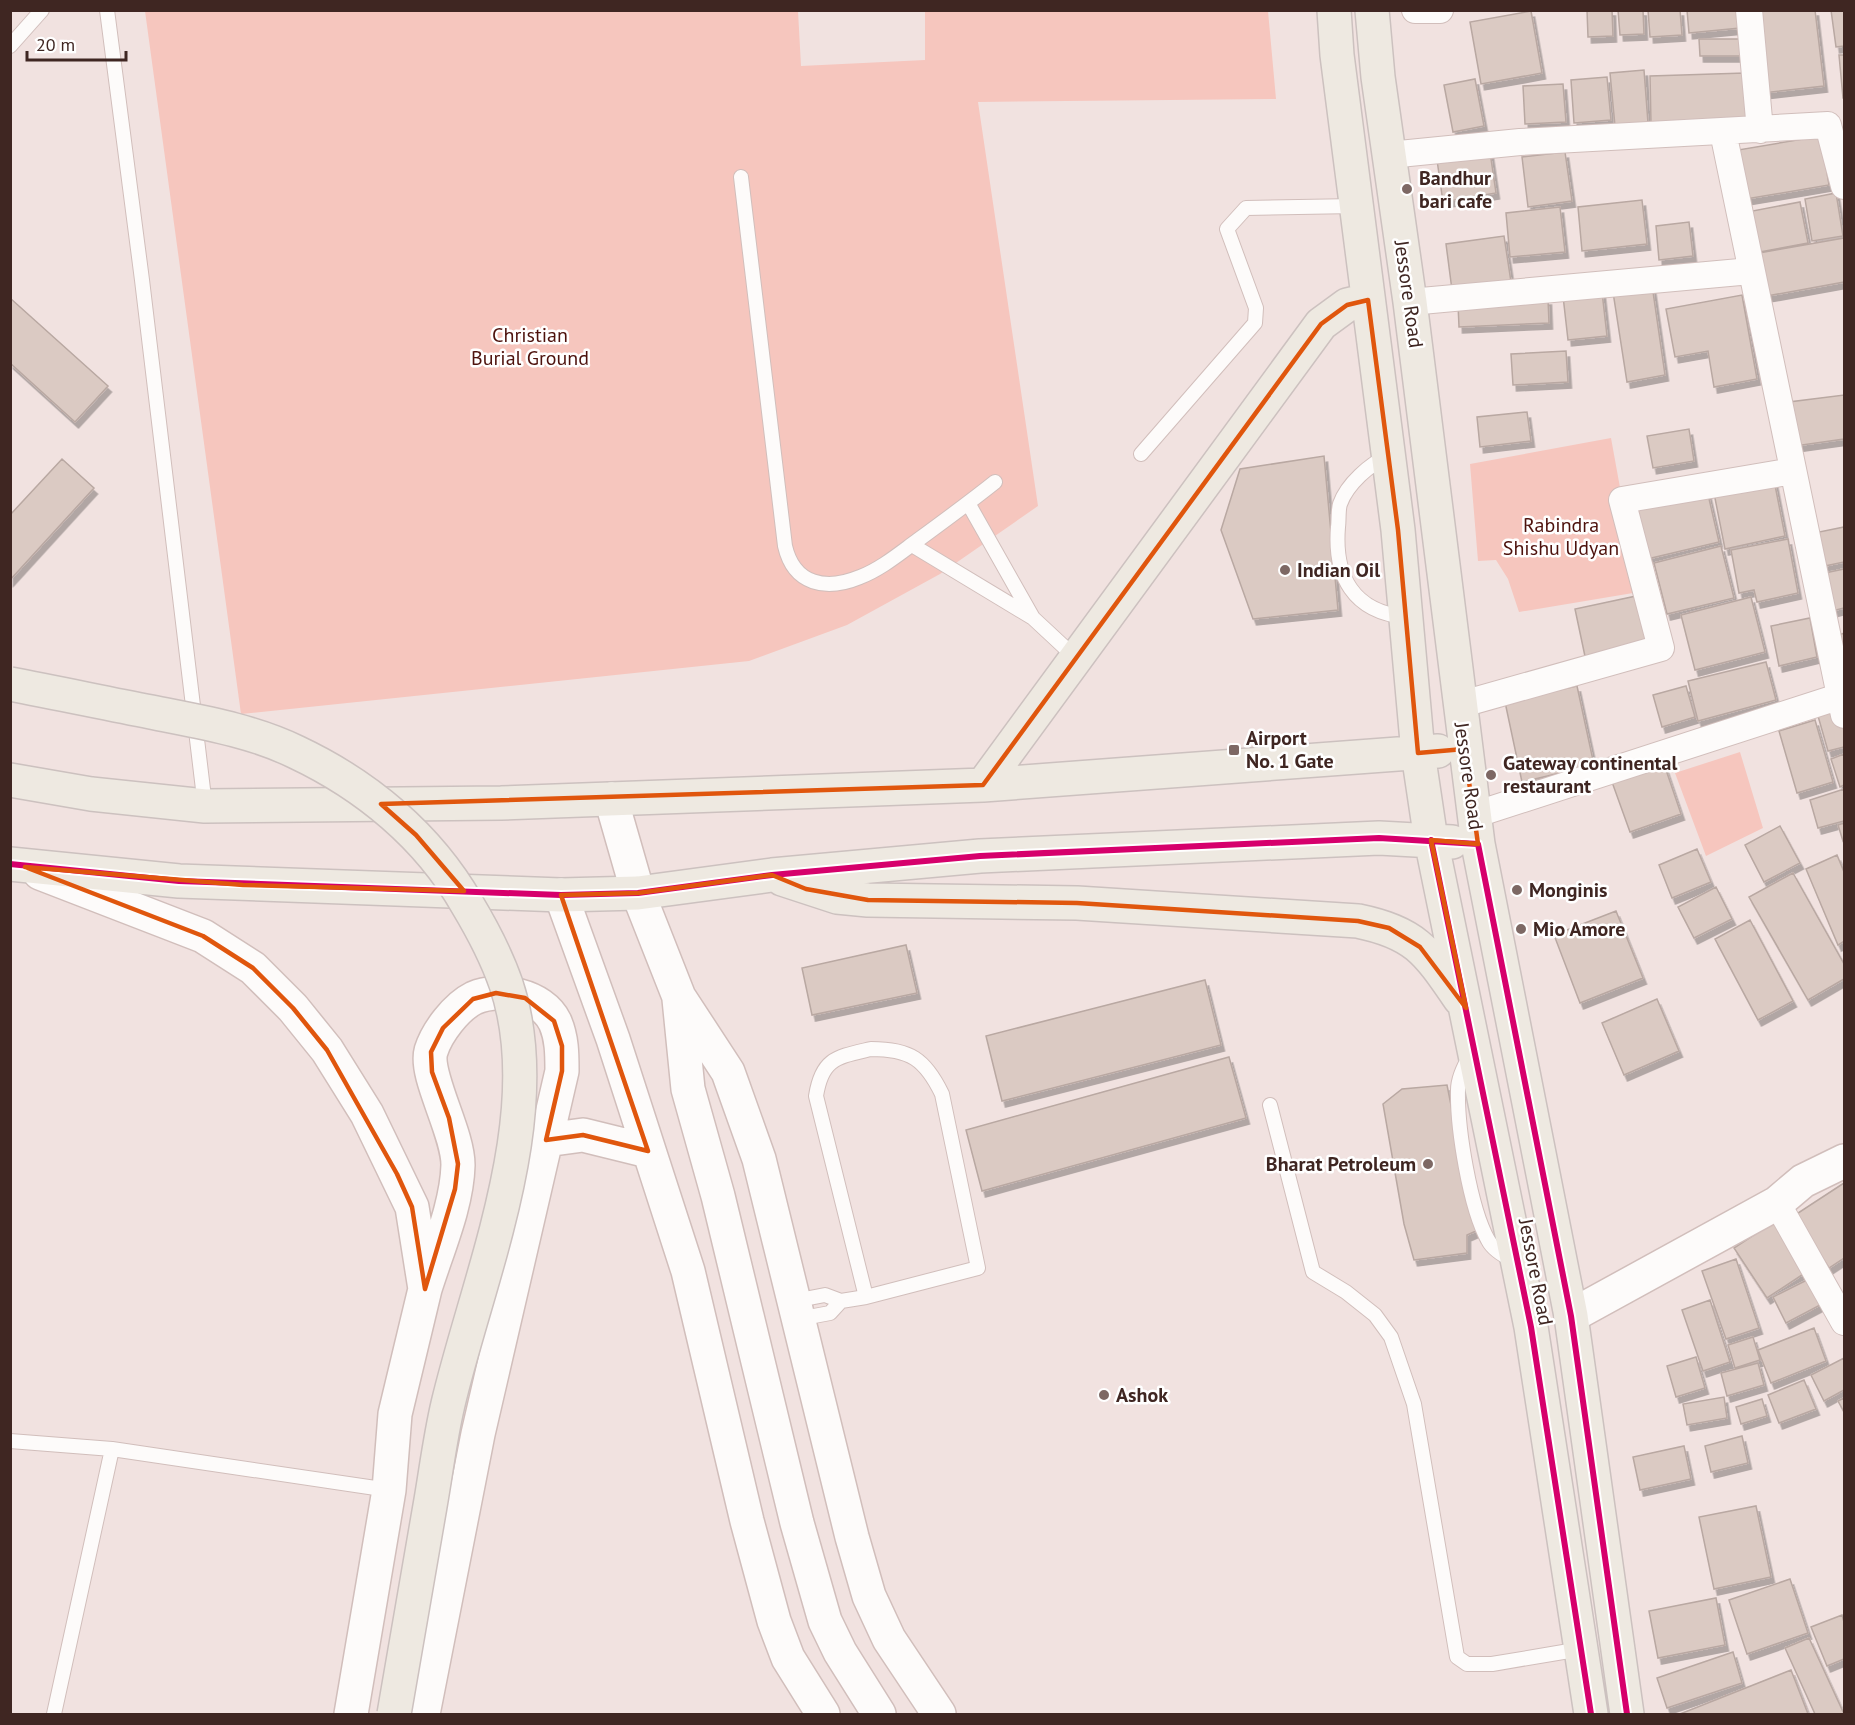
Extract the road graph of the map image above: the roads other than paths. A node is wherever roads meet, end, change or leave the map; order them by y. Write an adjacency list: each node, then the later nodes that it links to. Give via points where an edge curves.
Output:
1 (42, 10): 8 (lane)
2 (106, 10): 36 (lane)
3 (1334, 10): 15 (main road, Jessore Road)
4 (1372, 10): 12 (main road, Jessore Road)
5 (1415, 10): 6 (street)
6 (1440, 10)
7 (1749, 10): 10 (street)
8 (10, 46)
9 (1836, 124): 10 (street); 14 (street)
10 (1760, 130): 11 (street)
11 (1723, 132): 12 (street, via 1520,142); 16 (street)
12 (1389, 155): 18 (main road, Jessore Road)
13 (741, 177): 24 (lane, via 789,562 799,575 819,583 841,583 862,577)
14 (1845, 186)
15 (1356, 206): 17 (main road, Jessore Road); 19 (lane, via 1246,208 1237,215 1227,229 1256,308 1255,323)
16 (1751, 271): 18 (street); 21 (street)
17 (1368, 300): 20 (main road, Jessore Road); 27 (main road, via 1347,305 1321,324)
18 (1410, 302): 30 (main road, Jessore Road)
19 (1142, 454)
20 (1388, 456): 25 (main road, Jessore Road); 25 (lane, via 1363,473 1340,504 1337,544 1342,576 1358,599 1376,610)
21 (1792, 471): 29 (street); 30 (street, via 1622,500 1661,648)
22 (995, 482): 23 (lane)
23 (968, 503): 24 (lane); 26 (lane)
24 (912, 544): 26 (lane)
25 (1406, 617): 32 (main road, Jessore Road)
26 (1033, 618): 27 (lane)
27 (1076, 658): 34 (main road)
28 (10, 684): 61 (main road, bridge, via 225,726 294,750 342,776 416,835 453,878 484,933 506,985 516,1027 520,1088 513,1143 504,1197 448,1405)
29 (1843, 702): 37 (street)
30 (1459, 705): 31 (main road, Jessore Road)
31 (1464, 749): 32 (main road); 37 (main road, Jessore Road)
32 (1418, 753): 34 (main road); 38 (main road, Jessore Road)
33 (10, 780): 36 (main road, via 91,794)
34 (983, 785): 35 (main road)
35 (611, 800): 36 (main road); 41 (street)
36 (205, 806)
37 (1476, 830): 38 (main road); 53 (main road, Jessore Road)
38 (1431, 840): 40 (main road, via 1378,838 980,856); 44 (main road, Jessore Road)
39 (18, 866): 42 (main road, via 243,885); 50 (street, via 203,936 253,968 292,1008 327,1050 367,1114 397,1174 412,1207)
40 (772, 875): 41 (main road); 44 (main road, via 806,889 868,900 1077,903 1358,921 1389,928 1420,947)
41 (638, 893): 42 (main road); 43 (street)
42 (561, 895): 47 (street)
43 (679, 997): 52 (street, via 734,1087 759,1160); 64 (street, via 688,1089 718,1196 796,1523 825,1621)
44 (1466, 1008): 58 (main road, Jessore Road, via 1531,1327)
45 (1270, 1105): 58 (lane, via 1313,1272 1375,1316 1390,1337 1410,1393 1457,1657 1467,1664 1492,1664)
46 (546, 1140): 47 (street, via 583,1136); 50 (street, via 562,1071 562,1046 554,1020 542,1006 525,998 496,993 473,999 443,1029 431,1052 432,1072 449,1118 458,1164 455,1190); 62 (street, via 477,1434)
47 (648, 1151): 63 (street, via 688,1271 774,1621 788,1658)
48 (1845, 1161): 49 (street, via 1803,1181)
49 (1777, 1203): 53 (street); 54 (street)
50 (425, 1288): 57 (street, via 395,1414)
51 (866, 1297): 51 (lane, via 816,1096 818,1078 836,1058 871,1049 894,1049 922,1063 942,1094 978,1268); 52 (lane, via 841,1302 825,1295)
52 (796, 1310): 65 (street, via 869,1596 889,1639)
53 (1571, 1316): 67 (main road, Jessore Road)
54 (1845, 1322)
55 (10, 1441): 56 (lane)
56 (112, 1449): 57 (lane); 59 (lane)
57 (389, 1490): 60 (street)
58 (1581, 1649): 66 (main road, Jessore Road)
59 (54, 1714)
60 (351, 1714)
61 (394, 1714)
62 (423, 1714)
63 (823, 1714)
64 (879, 1714)
65 (939, 1714)
66 (1591, 1714)
67 (1627, 1714)

